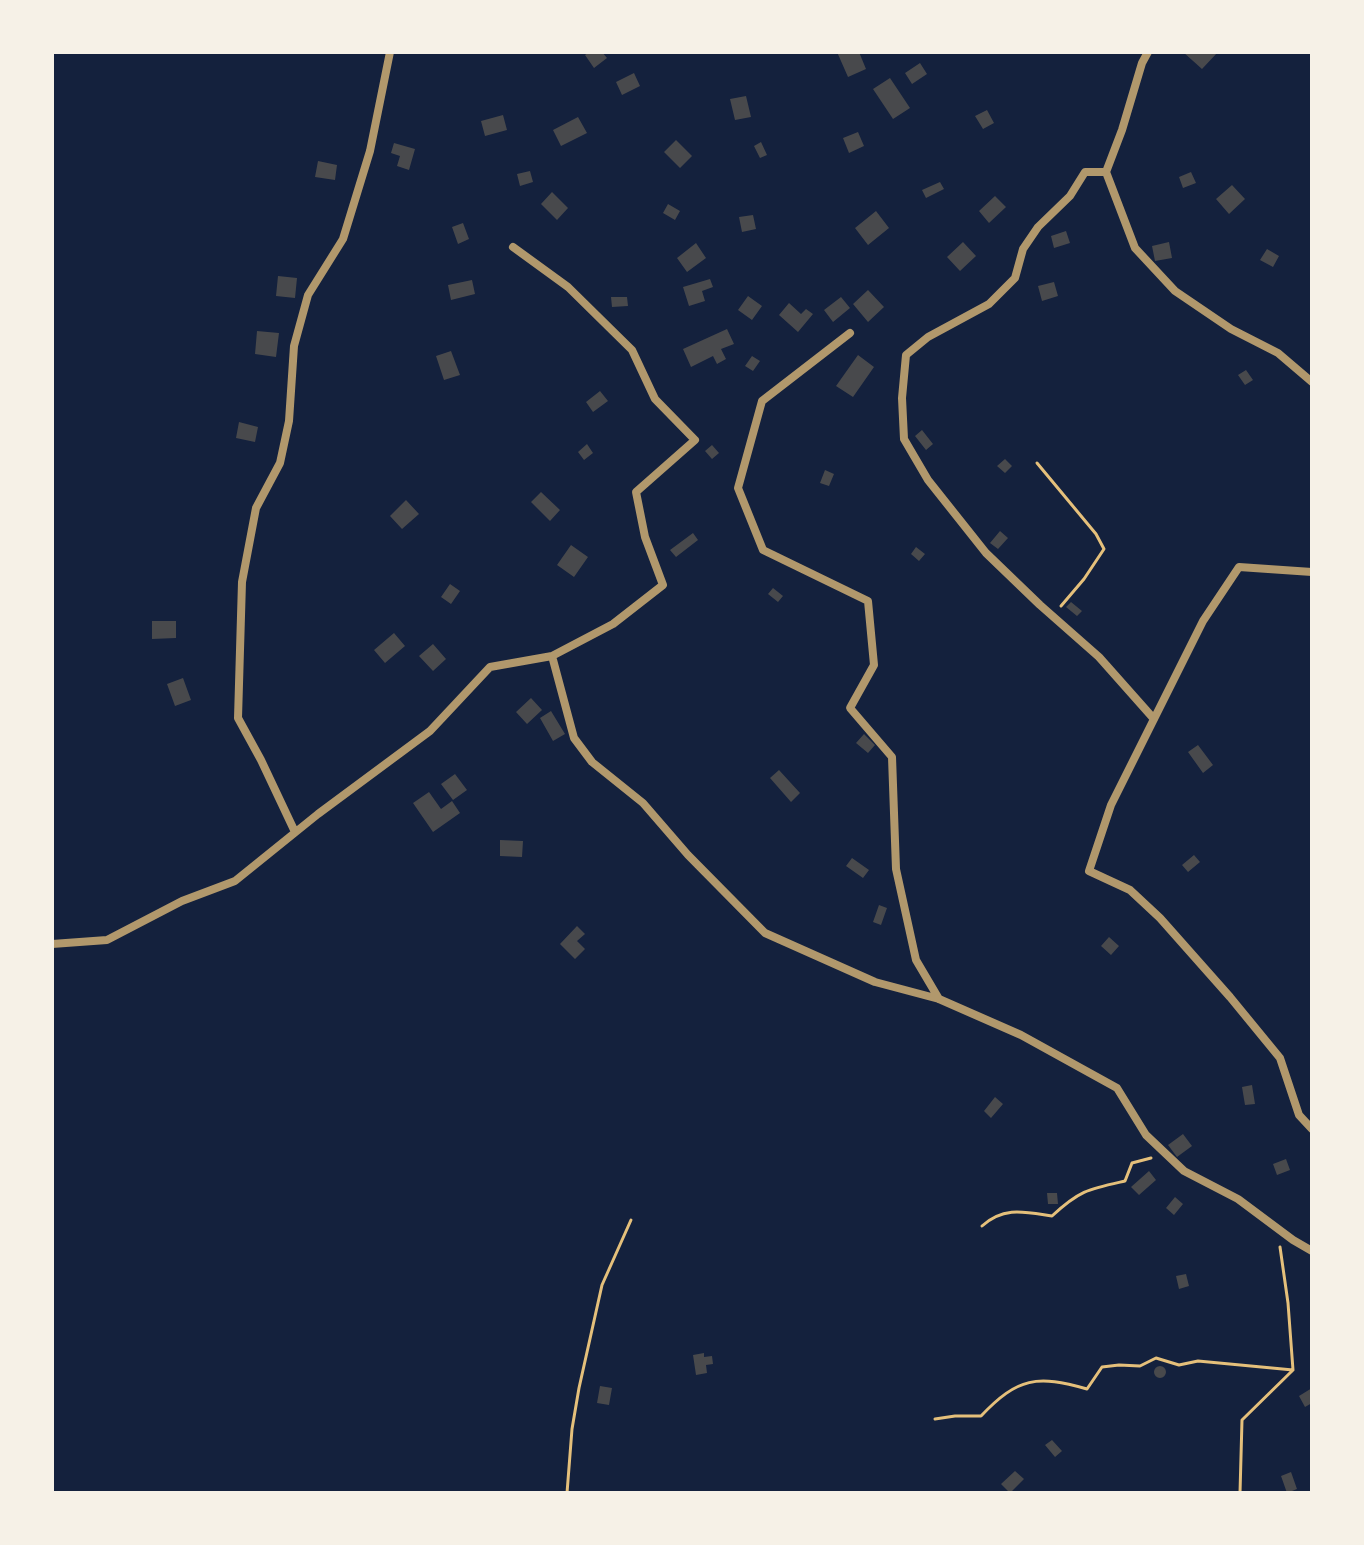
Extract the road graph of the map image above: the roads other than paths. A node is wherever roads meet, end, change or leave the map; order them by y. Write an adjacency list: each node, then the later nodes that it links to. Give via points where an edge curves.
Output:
1 (390, 52): 10 (street, via 370,151 343,239 308,295 294,346 280,463 256,508 242,582 238,718)
2 (1148, 52): 3 (street)
3 (1106, 172): 6 (street, via 1135,248 1175,291 1278,353); 9 (street, via 1085,172 1023,249 1015,278 989,304 906,355 904,439 928,480 986,553 1099,657)
4 (513, 247): 8 (street, via 568,287 632,350 655,399 695,440 636,492 663,585 613,624)
5 (850, 333): 12 (street, via 762,401 738,488 763,550 868,601 874,665 850,708 892,757 896,869 916,960)
6 (1312, 382)
7 (1312, 572): 9 (street, via 1239,567 1203,621)
8 (552, 656): 10 (street, via 490,667 430,731); 12 (street, via 574,738 592,762 643,803 765,933 875,982)
9 (1154, 719): 13 (street, via 1111,805 1089,871 1130,890 1230,997 1280,1058 1299,1115)
10 (295, 832): 11 (street, via 235,881 182,901 107,940)
11 (52, 944)
12 (939, 999): 14 (street, via 1021,1035 1117,1088 1146,1135 1184,1171 1238,1199)
13 (1312, 1129)
14 (1312, 1251)

